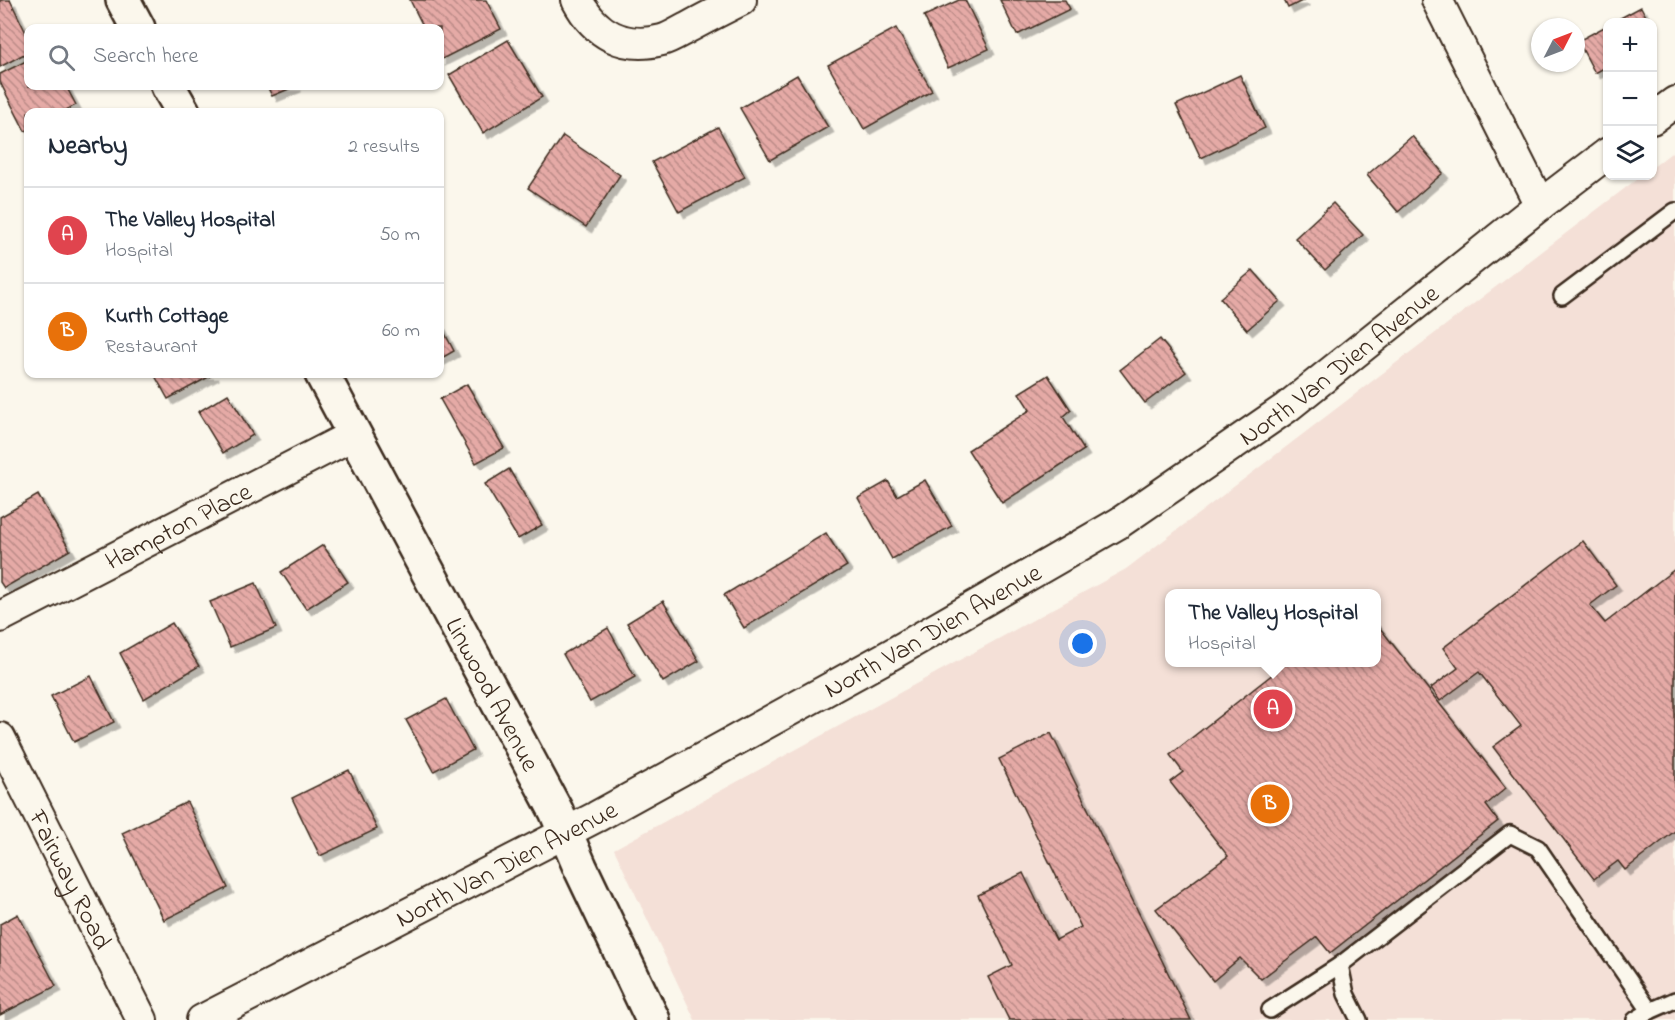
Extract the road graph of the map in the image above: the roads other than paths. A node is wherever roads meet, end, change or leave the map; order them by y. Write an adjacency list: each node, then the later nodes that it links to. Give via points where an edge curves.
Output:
1 (123, 0): 5 (main road)
2 (577, 0): 3 (street, via 601,31 619,40 641,43 664,39)
3 (741, 0)
4 (1437, 0): 11 (street)
5 (136, 24)
6 (170, 90): 8 (main road)
7 (1675, 102): 9 (street)
8 (181, 108)
9 (1657, 116)
10 (1603, 157): 11 (street, North Van Dien Avenue)
11 (1540, 205): 18 (street, North Van Dien Avenue, via 1286,408 1119,523 892,654)
12 (1675, 211): 13 (lane)
13 (1562, 296)
14 (324, 378): 15 (main road, Linwood Avenue)
15 (354, 434): 16 (street, Hampton Place); 18 (main road, Linwood Avenue)
16 (0, 617)
17 (0, 738): 23 (street, Fairway Road)
18 (565, 833): 24 (street, North Van Dien Avenue); 25 (main road, Linwood Avenue)
19 (1340, 965): 21 (lane); 22 (lane, via 1510,834 1538,848); 26 (lane, via 1346,994)
20 (1675, 1000): 22 (lane)
21 (1270, 1010)
22 (1650, 1011): 27 (lane)
23 (142, 1020)
24 (202, 1020)
25 (653, 1020)
26 (1359, 1020)
27 (1635, 1020)

